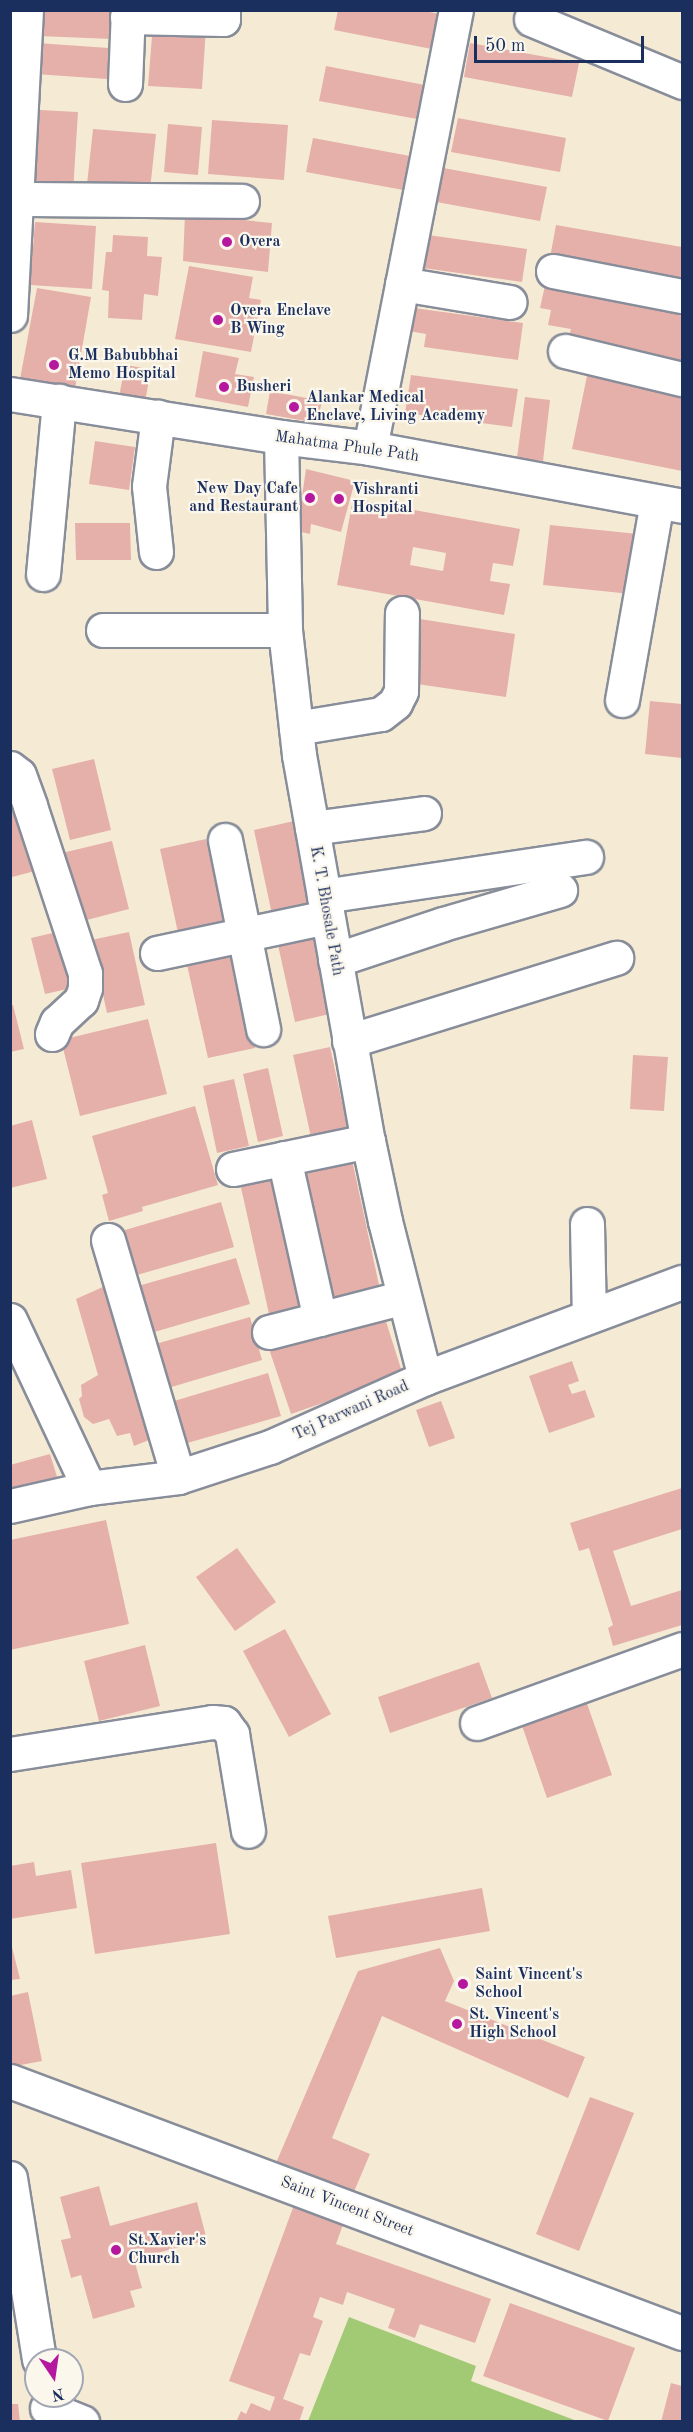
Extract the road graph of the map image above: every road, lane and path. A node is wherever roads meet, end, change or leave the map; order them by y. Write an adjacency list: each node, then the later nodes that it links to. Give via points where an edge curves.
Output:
1 (26, 10): 8 (street)
2 (223, 10): 4 (street, via 223,19)
3 (456, 10): 11 (street)
4 (128, 14): 7 (street)
5 (531, 19): 6 (street)
6 (682, 82)
7 (125, 84)
8 (16, 199): 9 (street); 14 (street)
9 (242, 201)
10 (552, 271): 12 (street)
11 (402, 284): 13 (street); 21 (street)
12 (682, 296)
13 (509, 302)
14 (10, 315)
15 (565, 351): 16 (street)
16 (682, 380)
17 (10, 394): 18 (street, Mahatma Phule Path)
18 (59, 401): 19 (street, Mahatma Phule Path); 24 (street)
19 (158, 417): 20 (street, Mahatma Phule Path); 23 (street, via 149,486)
20 (281, 437): 21 (street, Mahatma Phule Path); 27 (street, K. T. Bhosale Path)
21 (370, 448): 22 (street, Mahatma Phule Path)
22 (670, 504): 28 (street)
23 (156, 552)
24 (43, 574)
25 (402, 613): 29 (street, via 401,691 395,703 381,714)
26 (103, 630): 27 (street)
27 (285, 630): 29 (street, K. T. Bhosale Path)
28 (622, 700)
29 (296, 728): 32 (street, K. T. Bhosale Path)
30 (10, 768): 42 (street, via 19,775 85,973 81,1000 57,1022)
31 (424, 813): 32 (street)
32 (312, 828): 36 (street, K. T. Bhosale Path)
33 (225, 840): 37 (street)
34 (586, 857): 36 (street)
35 (560, 890): 40 (street)
36 (325, 906): 37 (street); 40 (street, K. T. Bhosale Path)
37 (243, 933): 38 (street); 41 (street)
38 (157, 953)
39 (616, 958): 43 (street)
40 (335, 960): 43 (street, K. T. Bhosale Path)
41 (263, 1029)
42 (52, 1034)
43 (349, 1041): 44 (street, K. T. Bhosale Path)
44 (368, 1141): 45 (street); 50 (street, K. T. Bhosale Path)
45 (284, 1158): 46 (street); 52 (street)
46 (233, 1169)
47 (587, 1224): 51 (street)
48 (108, 1240): 56 (street)
49 (682, 1282): 51 (street, Tej Parwani Road)
50 (404, 1297): 52 (street); 55 (street, K. T. Bhosale Path)
51 (589, 1316): 55 (street, Tej Parwani Road)
52 (320, 1319): 54 (street)
53 (10, 1320): 57 (street)
54 (269, 1332)
55 (425, 1378): 56 (street, Tej Parwani Road, via 270,1448)
56 (178, 1477): 57 (street, Tej Parwani Road)
57 (89, 1488): 58 (street, Tej Parwani Road)
58 (10, 1506)
59 (682, 1630): 60 (street)
60 (642, 1644)
61 (682, 1649): 62 (street)
62 (477, 1723)
63 (10, 1754): 64 (street, via 224,1723 232,1734)
64 (248, 1831)
65 (10, 2081): 67 (street, Saint Vincent Street)
66 (10, 2178): 68 (street)
67 (682, 2333)
68 (37, 2348)
69 (46, 2408): 70 (street)
70 (82, 2421)

